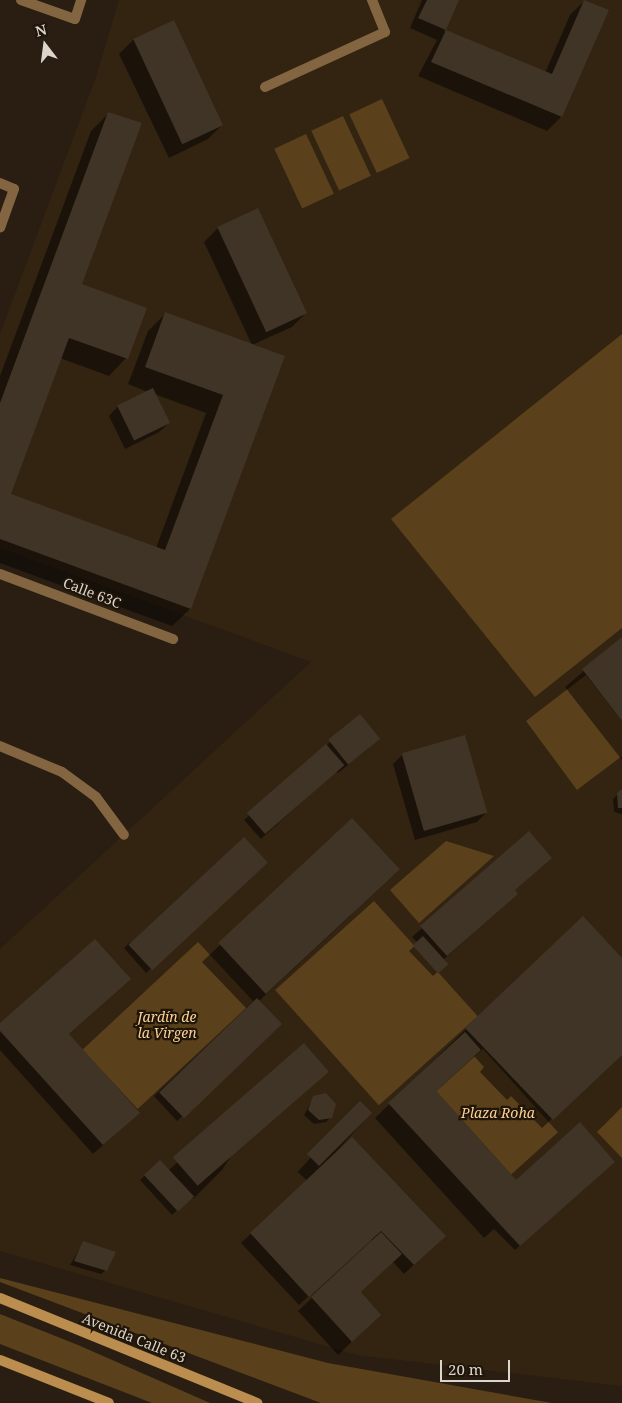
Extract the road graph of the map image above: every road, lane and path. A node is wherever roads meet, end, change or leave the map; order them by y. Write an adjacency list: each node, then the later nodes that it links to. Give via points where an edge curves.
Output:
1 (21, 0): 2 (street, via 75,19)
2 (82, 0)
3 (372, 0): 4 (street, via 386,32)
4 (265, 87)
5 (0, 183): 6 (street, via 14,188)
6 (0, 228)
7 (0, 574): 8 (street, Calle 63C)
8 (173, 639)
9 (0, 746): 10 (street, via 62,772 96,797)
10 (124, 835)
11 (0, 1298): 14 (main road, Avenida Calle 63)
12 (0, 1360): 13 (main road)
13 (109, 1403)
14 (257, 1403)

